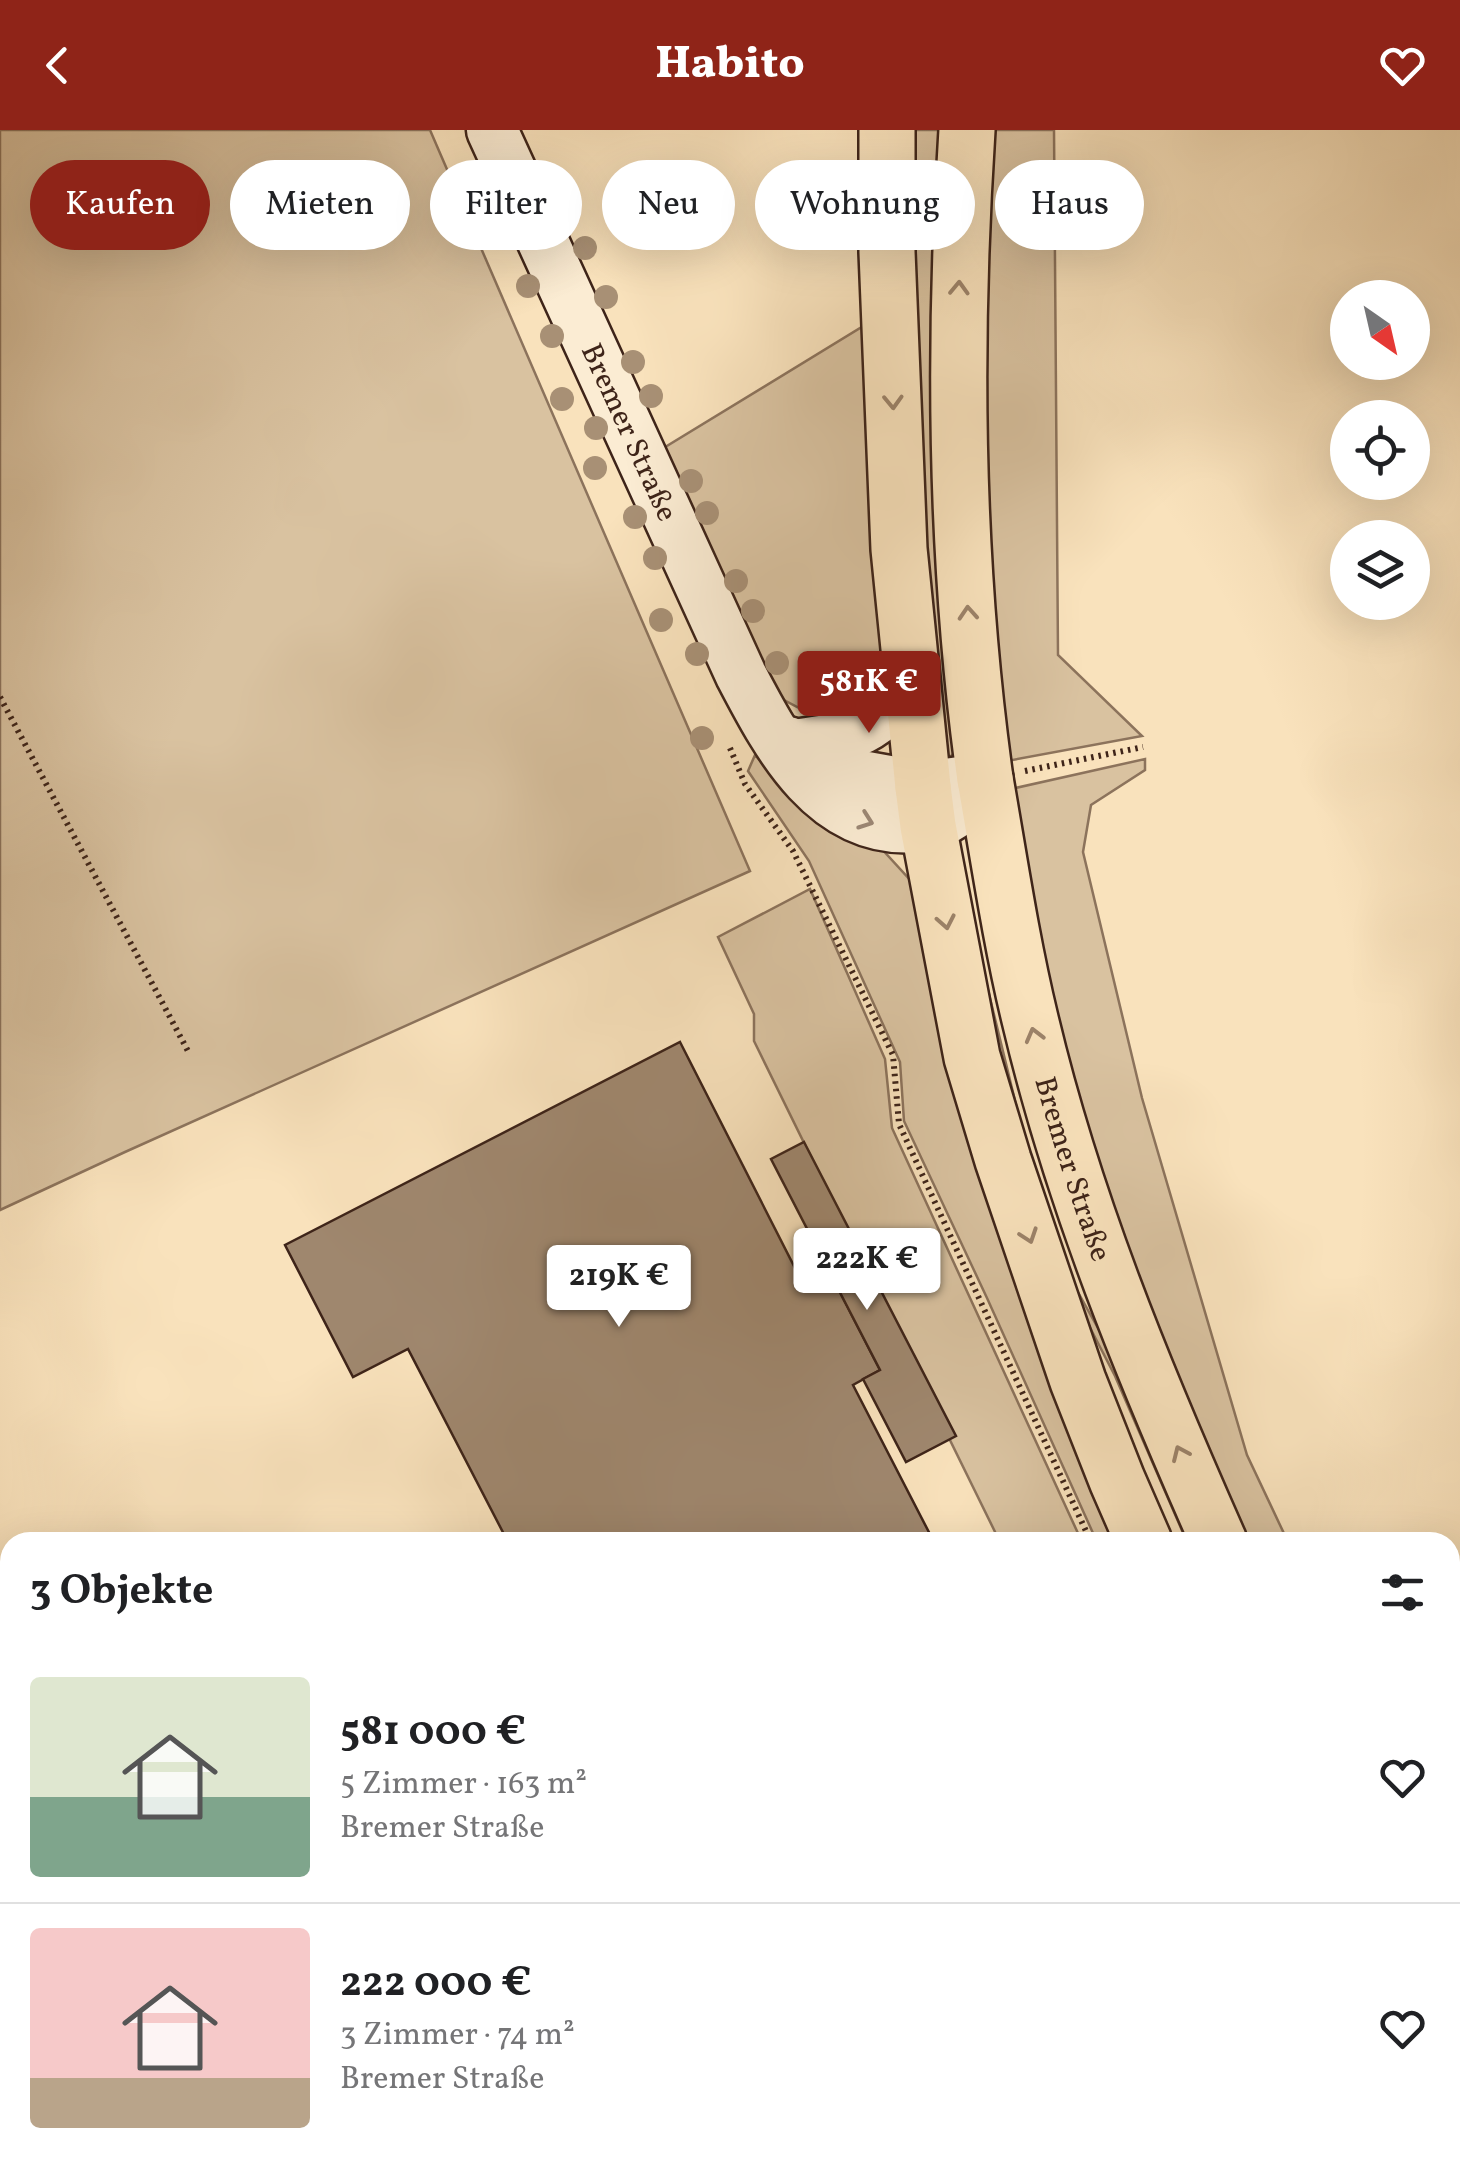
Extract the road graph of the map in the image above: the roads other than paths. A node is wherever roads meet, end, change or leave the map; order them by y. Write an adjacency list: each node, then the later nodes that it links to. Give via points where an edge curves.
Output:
1 (492, 130): 5 (main road, Bremer Straße, via 742,675)
2 (887, 130): 4 (main road, Bremer Straße, one-way to 4, via 898,529)
3 (967, 130): 6 (main road, Bremer Straße, one-way to 3, via 960,483)
4 (912, 677): 5 (main road, via 883,714 852,734); 7 (main road, Bremer Straße)
5 (782, 739): 7 (main road)
6 (985, 779): 7 (main road); 9 (main road, Bremer Straße, one-way to 6, via 1110,1280 1063,1141 1029,1018)
7 (926, 806): 8 (main road, Bremer Straße, one-way to 8, via 972,1057 1078,1381)
8 (1140, 1532)
9 (1215, 1532)

